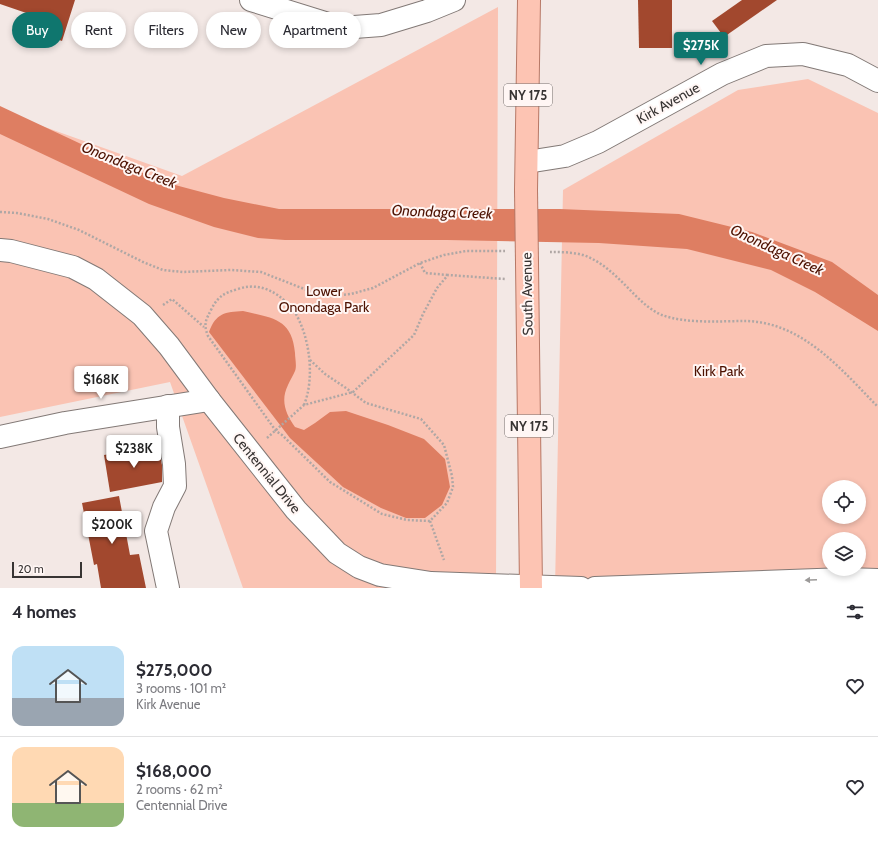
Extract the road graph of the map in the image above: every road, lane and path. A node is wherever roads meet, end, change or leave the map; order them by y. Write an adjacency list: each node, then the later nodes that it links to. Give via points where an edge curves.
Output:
1 (251, 0): 2 (street, via 341,28 381,25)
2 (454, 0)
3 (529, 0): 5 (main road, South Avenue / NY 175)
4 (878, 81): 5 (street, Kirk Avenue, via 848,65 803,54 766,56 722,74 591,145 565,156)
5 (527, 162): 9 (main road, South Avenue / NY 175, bridge, via 526,190)
6 (0, 212): 10 (path, via 48,219 80,230 163,270 261,272 312,292 331,296 373,288)
7 (0, 250): 17 (street, Centennial Drive, via 73,267 96,279 145,319 169,346)
8 (507, 251): 10 (path, via 466,251)
9 (535, 258): 20 (path, via 566,252 601,263 647,306 661,315 678,320 749,321 771,325 798,335 826,354); 27 (main road, South Avenue / NY 175)
10 (420, 263): 11 (path, via 425,273)
11 (448, 275): 12 (path); 16 (path, via 422,314 414,335)
12 (496, 278)
13 (167, 302): 14 (path, via 172,299)
14 (204, 327): 15 (path, via 217,299 226,292 257,286 271,290 294,310 308,344); 21 (path)
15 (309, 359): 16 (path, via 325,374); 18 (path, via 309,380)
16 (353, 392): 18 (path); 24 (path, via 366,403 421,419 444,445 453,487 447,503)
17 (209, 400): 19 (street); 27 (street, Centennial Drive, via 296,510 337,553 359,567 380,575 431,583)
18 (304, 405): 21 (path)
19 (168, 406): 23 (street); 28 (street, via 175,486 156,531)
20 (878, 407)
21 (276, 431): 22 (path); 24 (path, via 330,482 382,514 407,520)
22 (271, 435)
23 (0, 437)
24 (430, 521): 25 (path)
25 (441, 552)
26 (878, 580): 30 (street, one-way to 30, via 837,579)
27 (531, 587): 29 (street, Centennial Drive)
28 (168, 588)
29 (581, 588)
30 (595, 588)

